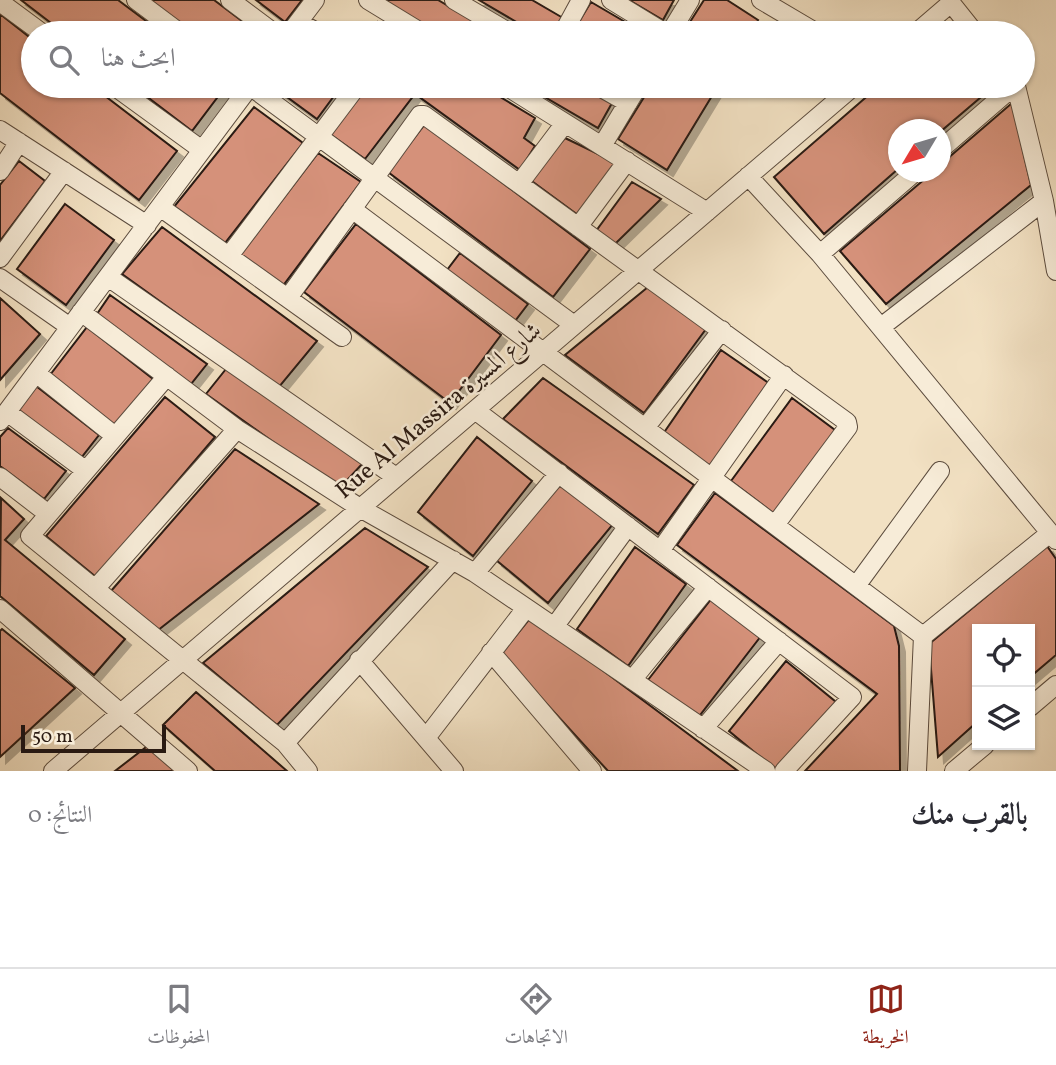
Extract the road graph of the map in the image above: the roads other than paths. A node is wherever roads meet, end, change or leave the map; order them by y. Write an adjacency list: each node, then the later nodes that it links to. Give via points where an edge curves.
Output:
1 (136, 0): 12 (street)
2 (230, 0): 13 (street)
3 (315, 0): 14 (street)
4 (368, 0): 15 (street)
5 (454, 0): 16 (street)
6 (581, 0): 17 (street)
7 (611, 0): 18 (street)
8 (690, 0): 19 (street)
9 (761, 0): 20 (street)
10 (0, 2): 11 (street)
11 (26, 21)
12 (164, 21)
13 (258, 21)
14 (299, 21)
15 (402, 21)
16 (490, 21)
17 (570, 21)
18 (647, 21)
19 (675, 21)
20 (797, 21)
21 (930, 21): 22 (street, via 951,3)
22 (965, 21)
23 (130, 98): 40 (street)
24 (241, 98): 40 (street)
25 (266, 98): 36 (street)
26 (348, 98): 36 (street)
27 (525, 98): 34 (street)
28 (619, 98): 33 (street)
29 (631, 98): 33 (street)
30 (840, 98): 44 (street, Rue Al Massira شارع المسيرة)
31 (1001, 98): 37 (street)
32 (1018, 98): 48 (street)
33 (628, 103): 39 (street)
34 (565, 123): 39 (street); 47 (street)
35 (0, 130): 38 (street)
36 (318, 136): 45 (street); 55 (street)
37 (951, 141)
38 (19, 142): 42 (street); 43 (street)
39 (601, 146): 41 (street)
40 (202, 150): 49 (street)
41 (627, 161): 51 (street); 53 (street)
42 (0, 171)
43 (64, 171): 52 (street); 56 (street)
44 (748, 176): 51 (street, Rue Al Massira شارع المسيرة); 54 (street)
45 (375, 178): 47 (street, via 421,114); 50 (street); 63 (street)
46 (903, 182): 54 (street)
47 (519, 184): 53 (street)
48 (1044, 201): 58 (street); 64 (street)
49 (160, 206): 52 (street); 55 (street)
50 (352, 209): 61 (street); 67 (street)
51 (706, 212): 57 (street, Rue Al Massira شارع المسيرة)
52 (147, 225): 59 (street)
53 (578, 227): 57 (street)
54 (820, 254): 64 (street)
55 (229, 256): 61 (street)
56 (0, 258)
57 (638, 271): 63 (street, Rue Al Massira شارع المسيرة); 65 (street)
58 (1056, 271)
59 (107, 277): 62 (street); 80 (street)
60 (0, 278): 62 (street)
61 (288, 298): 66 (street)
62 (76, 320): 68 (street); 70 (street)
63 (574, 325): 67 (street, Rue Al Massira شارع المسيرة)
64 (881, 327): 86 (street)
65 (722, 330): 69 (street); 73 (street)
66 (342, 337)
67 (543, 352): 71 (street, Rue Al Massira شارع المسيرة); 73 (street)
68 (36, 373): 72 (street); 75 (street)
69 (784, 375): 81 (street); 84 (street, via 848,425)
70 (167, 376): 74 (street); 75 (street)
71 (475, 410): 78 (street); 80 (street, Rue Al Massira شارع المسيرة)
72 (3, 416): 76 (street)
73 (645, 428): 81 (street)
74 (237, 429): 82 (street); 92 (street)
75 (115, 436): 76 (street)
76 (85, 470): 83 (street)
77 (940, 471): 90 (street)
78 (559, 473): 85 (street); 89 (street)
79 (0, 477): 83 (street)
80 (396, 477): 82 (street, Rue Al Massira شارع المسيرة)
81 (712, 478): 84 (street); 87 (street)
82 (360, 508): 88 (street); 100 (street, Rue Al Massira شارع المسيرة)
83 (47, 513): 92 (street, via 30,536)
84 (775, 525): 90 (street)
85 (628, 526): 87 (street); 95 (street)
86 (1053, 536): 96 (street)
87 (660, 551): 91 (street)
88 (453, 560): 89 (street); 99 (street)
89 (475, 573): 93 (street)
90 (856, 586): 96 (street)
91 (708, 587): 97 (street); 101 (street)
92 (95, 589): 100 (street)
93 (526, 608): 95 (street); 98 (street)
94 (1, 612): 104 (street)
95 (554, 627): 101 (street)
96 (923, 636): 116 (street)
97 (779, 641): 105 (street); 115 (street, via 852,697)
98 (491, 652): 106 (street); 113 (street)
99 (359, 660): 106 (street); 107 (street)
100 (181, 661): 104 (street, Rue Al Massira شارع المسيرة); 107 (street)
101 (632, 680): 105 (street)
102 (1056, 685): 103 (street)
103 (1035, 703)
104 (122, 712): 109 (street, Rue Al Massira شارع المسيرة); 110 (street)
105 (703, 729): 114 (street)
106 (426, 738): 112 (street)
107 (285, 743): 111 (street)
108 (979, 750): 117 (street)
109 (53, 771)
110 (188, 771)
111 (308, 771)
112 (454, 771)
113 (592, 771)
114 (765, 771)
115 (784, 771)
116 (917, 771)
117 (954, 771)

